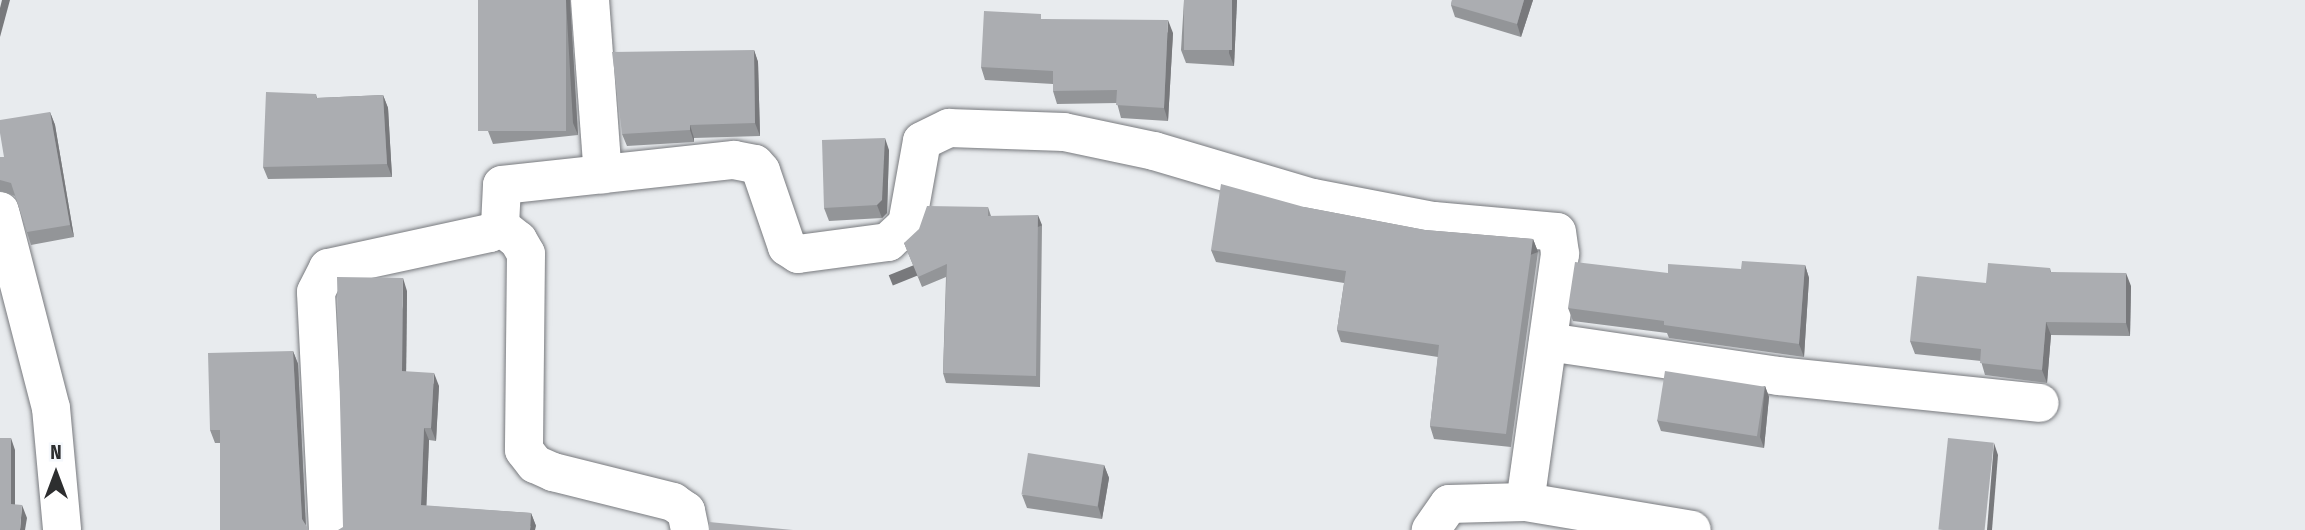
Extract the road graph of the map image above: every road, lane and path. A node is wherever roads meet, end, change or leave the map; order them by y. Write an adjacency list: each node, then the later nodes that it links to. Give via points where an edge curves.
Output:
1 (590, 0): 2 (street)
2 (603, 174): 4 (street, via 502,185); 6 (street, via 734,160 755,164 787,247 812,256 888,242 900,234 912,205 922,141 934,132 949,128 1064,132 1154,151 1313,198 1434,220 1558,232 1560,254)
3 (0, 211): 5 (street)
4 (500, 226): 10 (street, via 490,233 340,264 320,277 316,292); 11 (street, via 518,240 526,254 524,450 535,464 553,472 673,502 686,511)
5 (8, 269): 9 (street, via 51,408)
6 (1548, 342): 7 (street, via 1779,376); 8 (street)
7 (2040, 403)
8 (1525, 502): 12 (street, via 1449,505); 13 (street)
9 (62, 530)
10 (328, 530)
11 (690, 530)
12 (1431, 530)
13 (1692, 530)

